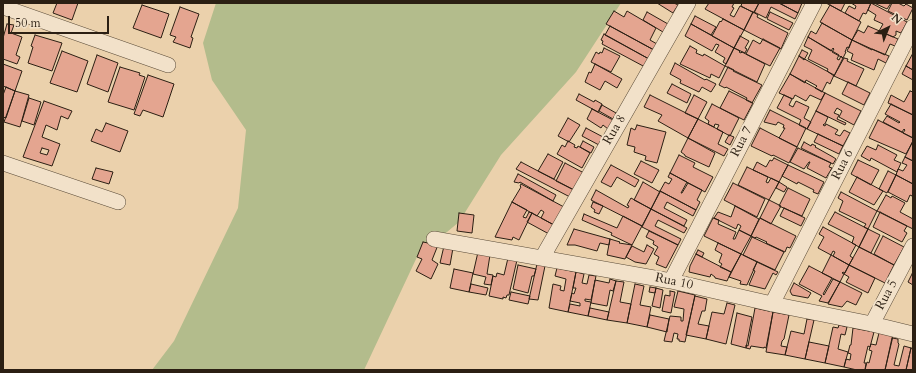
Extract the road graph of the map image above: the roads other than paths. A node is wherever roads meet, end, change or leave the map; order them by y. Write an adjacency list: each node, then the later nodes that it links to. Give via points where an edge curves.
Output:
1 (688, 3): 10 (street, Rua 8)
2 (814, 3): 11 (street, Rua 7)
3 (3, 7): 5 (street)
4 (913, 27): 12 (street, Rua 6)
5 (168, 65)
6 (3, 163): 7 (street)
7 (118, 202)
8 (434, 240): 10 (street, Rua 10)
9 (913, 246): 13 (street, Rua 5)
10 (542, 258): 11 (street, Rua 10)
11 (671, 281): 12 (street, Rua 10)
12 (772, 304): 13 (street, Rua 10)
13 (872, 324): 14 (street, Rua 10)
14 (913, 334)

